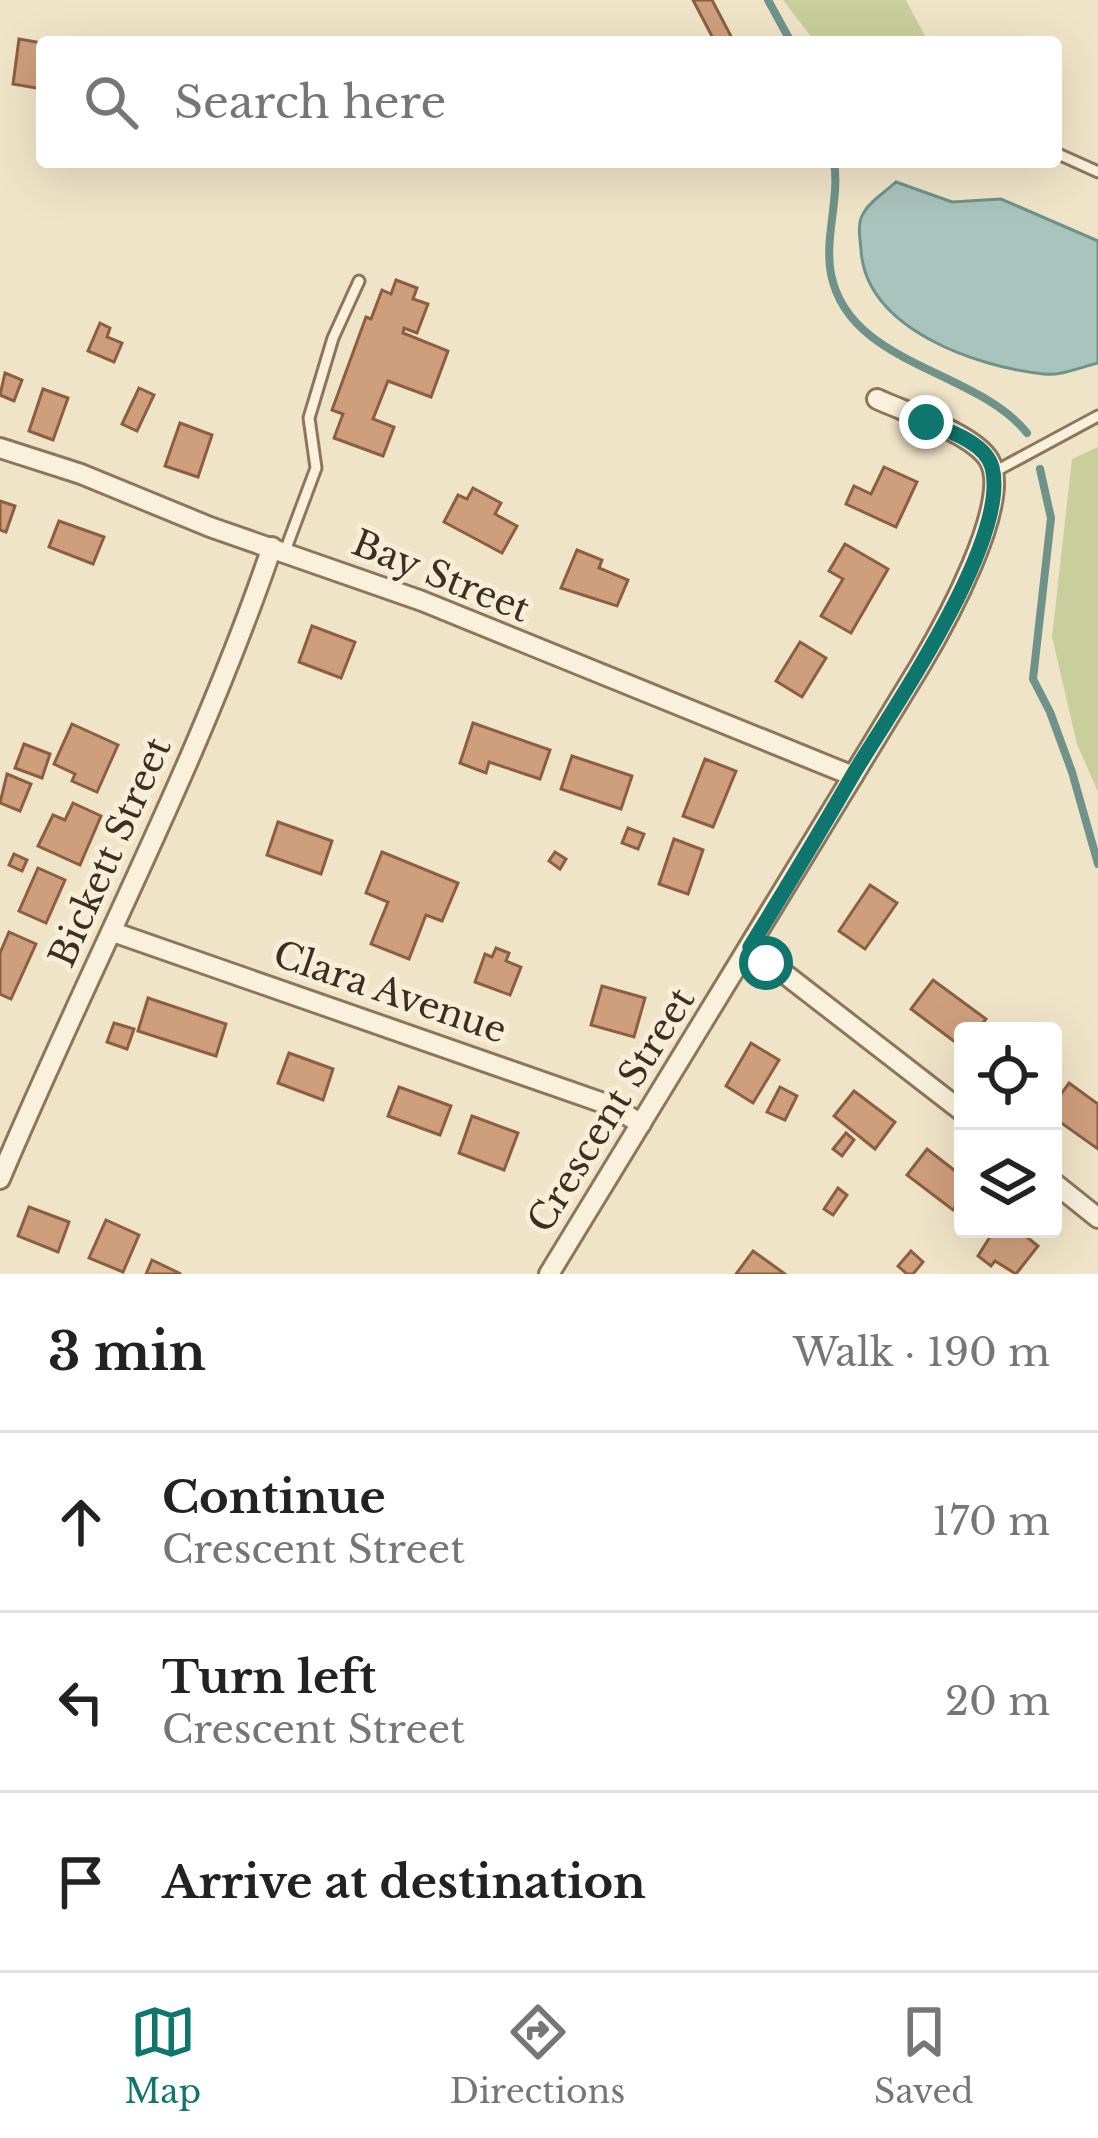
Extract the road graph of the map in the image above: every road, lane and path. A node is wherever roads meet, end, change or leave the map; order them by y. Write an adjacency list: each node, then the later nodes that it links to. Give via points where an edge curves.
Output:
1 (1062, 156): 2 (lane)
2 (1098, 172)
3 (359, 281): 8 (lane, via 309,418 316,468)
4 (877, 399): 7 (street, via 963,437)
5 (1098, 416): 7 (lane)
6 (0, 448): 8 (street, Bay Street)
7 (994, 472): 9 (street, Crescent Street, via 980,545 953,609)
8 (278, 549): 9 (street, Bay Street); 10 (street, Bickett Street)
9 (853, 776): 11 (street, Crescent Street)
10 (113, 932): 13 (street, Clara Avenue, via 612,1106); 14 (street, Bickett Street)
11 (750, 947): 12 (street); 13 (street, Crescent Street)
12 (954, 1105)
13 (640, 1124): 17 (street, Crescent Street)
14 (0, 1179)
15 (1062, 1189): 16 (street)
16 (1098, 1218)
17 (549, 1274)

